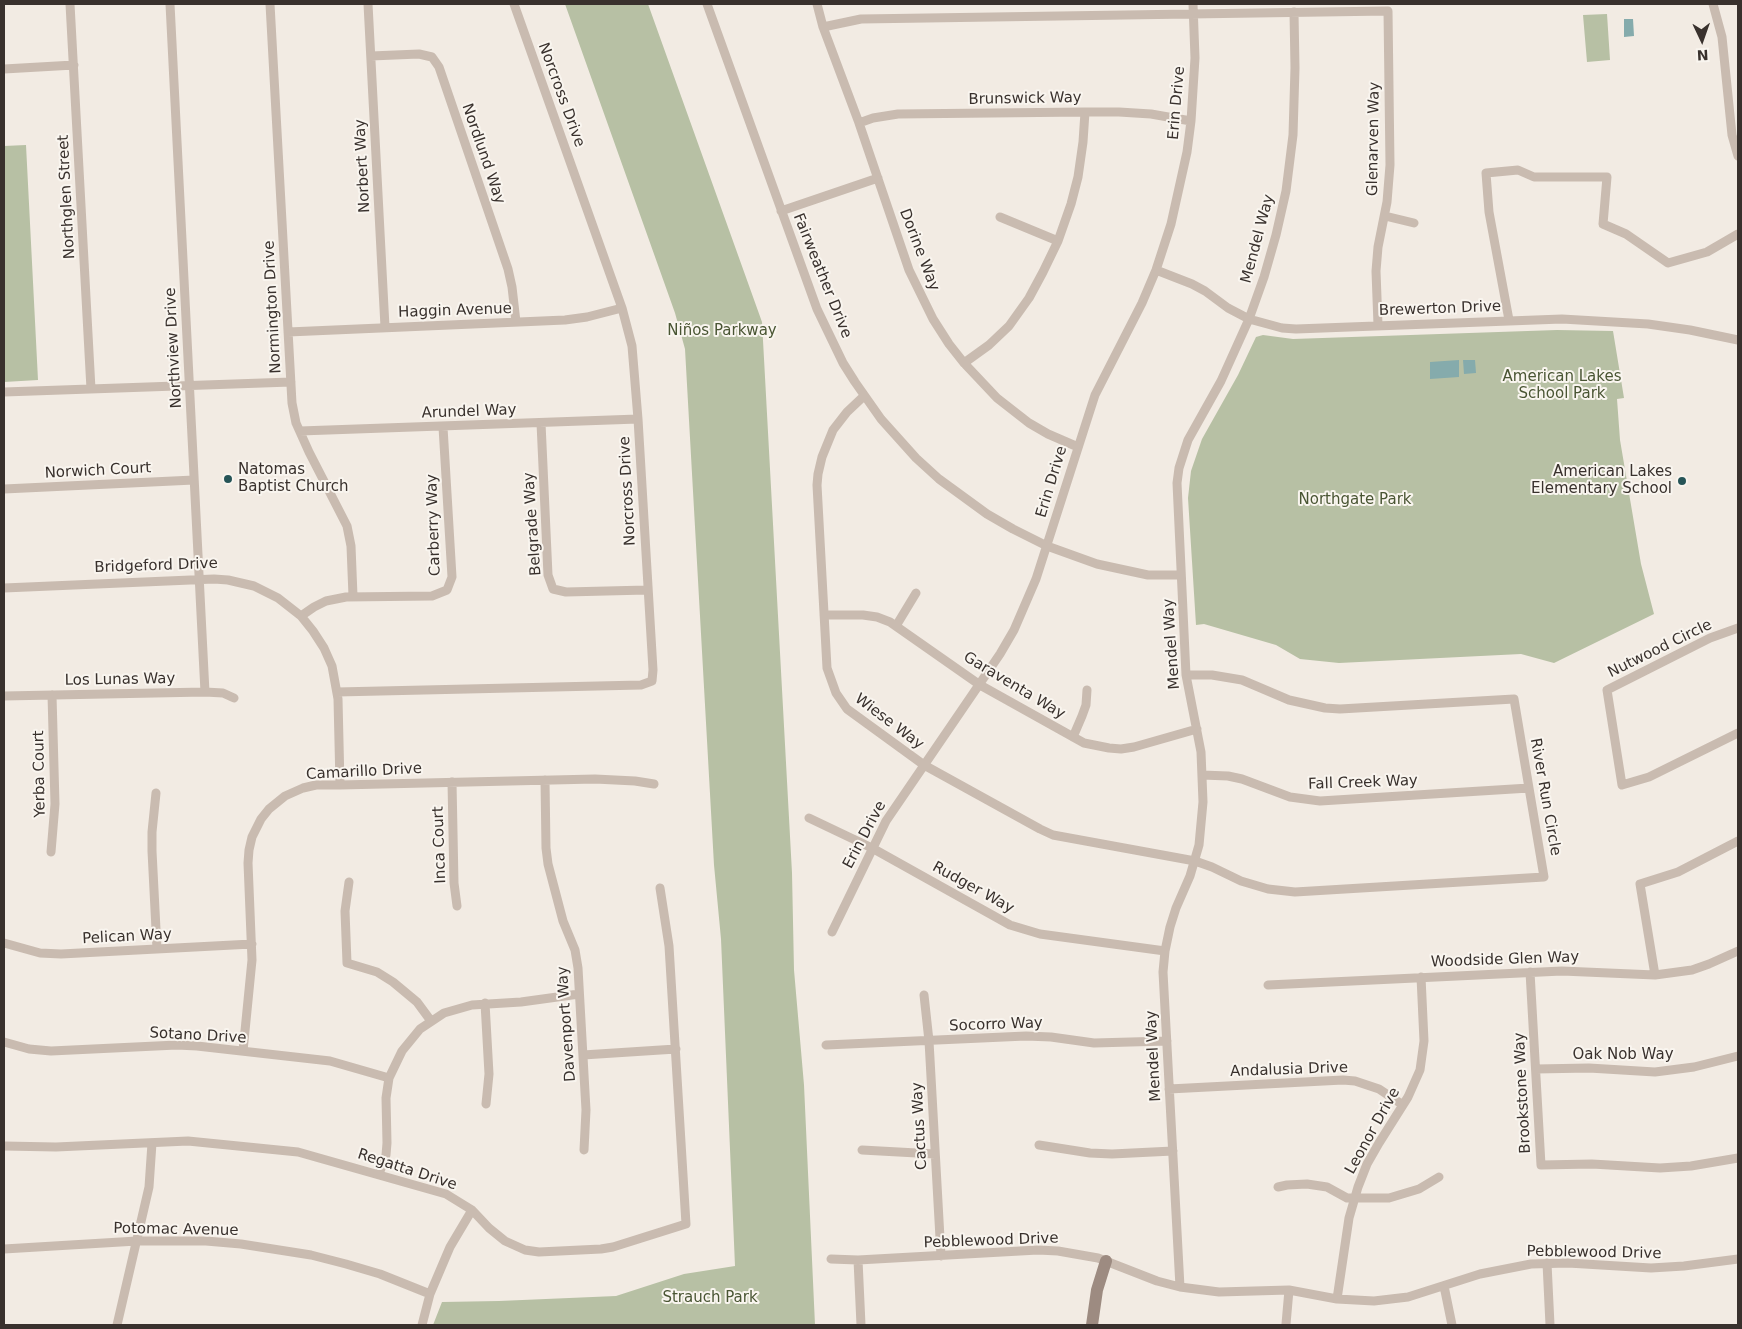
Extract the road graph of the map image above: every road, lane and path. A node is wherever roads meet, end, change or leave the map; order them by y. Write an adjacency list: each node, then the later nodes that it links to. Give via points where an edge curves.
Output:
1 (70, 4): 14 (street, Northglen Street)
2 (170, 4): 38 (street, Northview Drive)
3 (270, 4): 34 (street, Normington Drive)
4 (368, 4): 13 (street, Norbert Way)
5 (514, 4): 28 (street, Norcross Drive)
6 (707, 4): 21 (street, Fairweather Drive)
7 (817, 4): 12 (street, Dorine Way)
8 (1193, 4): 11 (street, Erin Drive)
9 (1713, 4): 19 (street, via 1722,37 1732,135)
10 (1294, 12): 11 (street); 22 (street, Glenarven Way, via 1388,11 1390,165); 29 (street, Mendel Way, via 1295,102 1287,182 1264,278)
11 (1194, 14): 12 (street, via 861,19); 17 (street, Erin Drive)
12 (823, 27): 18 (street, Dorine Way)
13 (371, 56): 31 (street, Nordlund Way, via 419,54 432,57 438,67 508,269); 33 (street, Norbert Way)
14 (74, 65): 15 (street); 39 (street, Northglen Street)
15 (4, 69)
16 (1085, 112): 17 (street, Brunswick Way, via 1151,114); 18 (street, Brunswick Way, via 898,114); 26 (street, via 1078,177)
17 (1191, 121): 27 (street, Erin Drive, via 1179,193)
18 (860, 123): 20 (street, Dorine Way)
19 (1738, 156)
20 (878, 178): 21 (street); 36 (street, Dorine Way, via 919,292 933,319)
21 (781, 211): 41 (street, Fairweather Drive, via 829,336)
22 (1384, 216): 24 (street); 32 (street, Glenarven Way, via 1376,271)
23 (1000, 217): 26 (street)
24 (1414, 222)
25 (1738, 234): 30 (street, via 1707,252 1668,263 1626,234 1603,224 1608,177 1534,177 1518,170 1486,173 1489,212)
26 (1058, 241): 36 (street, via 1018,315 999,336)
27 (1156, 270): 29 (street, Brewerton Drive, via 1192,284); 46 (street, Erin Drive, via 1095,395)
28 (622, 308): 31 (street, Haggin Avenue, via 580,318); 42 (street, Norcross Drive, via 635,367)
29 (1249, 319): 32 (street, Brewerton Drive, via 1296,329); 50 (street, Mendel Way, via 1221,381 1194,426 1179,468 1177,498)
30 (1509, 320): 32 (street, Brewerton Drive); 35 (street, Brewerton Drive, via 1630,323)
31 (516, 322): 33 (street, Haggin Avenue)
32 (1378, 325)
33 (385, 328): 34 (street, Haggin Avenue)
34 (288, 332): 37 (street, Normington Drive)
35 (1738, 340)
36 (964, 363): 46 (street, Dorine Way, via 1012,410 1048,434)
37 (291, 382): 38 (street); 45 (street, Normington Drive, via 292,403)
38 (189, 385): 39 (street); 47 (street, Northview Drive)
39 (91, 389): 40 (street)
40 (4, 392)
41 (864, 396): 49 (street, Fairweather Drive, via 901,442 939,479 987,514); 56 (street, Wiese Way, via 833,430 818,474)
42 (638, 420): 43 (street, Arundel Way); 53 (street, Norcross Drive)
43 (541, 423): 44 (street, Arundel Way); 53 (street, Belgrade Way, via 548,575 553,589 566,592)
44 (443, 427): 45 (street, Arundel Way); 55 (street, Carberry Way, via 452,577 447,590 432,596)
45 (300, 431): 55 (street, Normington Drive, via 347,526)
46 (1078, 446): 49 (street, Erin Drive)
47 (194, 480): 48 (street, Norwich Court); 51 (street, Northview Drive)
48 (4, 489)
49 (1047, 546): 50 (street, Fairweather Drive, via 1126,571 1148,575); 61 (street, Erin Drive, via 1014,630)
50 (1181, 574): 60 (street, Mendel Way)
51 (199, 579): 52 (street, Bridgeford Drive); 57 (street, Bridgeford Drive, via 228,580 254,586 278,598); 63 (street, Northview Drive)
52 (4, 588)
53 (647, 590): 64 (street, Norcross Drive, via 653,670 652,681 641,685)
54 (916, 593): 58 (street)
55 (353, 596): 57 (street, Carberry Way, via 326,601)
56 (824, 615): 58 (street, Garaventa Way, via 863,614); 71 (street, Wiese Way, via 828,668 833,687 843,704 857,718)
57 (301, 616): 64 (street, Bridgeford Drive, via 324,648 332,666)
58 (896, 626): 61 (street, Garaventa Way)
59 (1738, 628): 69 (street, Nutwood Circle, via 1710,638 1607,690 1622,785 1649,777)
60 (1186, 676): 68 (street, Mendel Way); 77 (street, River Run Circle, via 1212,675 1242,680 1289,700 1325,708 1514,699)
61 (980, 685): 70 (street, Garaventa Way); 71 (street, Erin Drive)
62 (1087, 690): 70 (street, via 1084,711)
63 (205, 692): 65 (street, Los Lunas Way); 67 (street, Los Lunas Way, via 223,693)
64 (337, 692): 76 (street, Bridgeford Drive)
65 (52, 695): 66 (street, Los Lunas Way); 82 (street, Yerba Court, via 55,804)
66 (4, 696)
67 (234, 698)
68 (1197, 729): 70 (street, Garaventa Way, via 1121,749 1096,746); 72 (street, Mendel Way)
69 (1738, 733)
70 (1073, 737)
71 (924, 766): 81 (street, Erin Drive, via 886,821); 83 (street, Wiese Way, via 1053,834)
72 (1202, 776): 77 (street, Fall Creek Way, via 1242,778 1290,797 1320,801); 83 (street, Mendel Way, via 1203,817)
73 (545, 780): 74 (street, Camarillo Drive); 75 (street, Camarillo Drive, via 616,779); 97 (street, Davenport Way, via 548,864 563,921 575,950)
74 (452, 782): 76 (street, Camarillo Drive); 86 (street, Inca Court)
75 (654, 784)
76 (340, 785): 89 (street, Camarillo Drive, via 296,790 274,804 257,825 250,843 248,863)
77 (1529, 788): 83 (street, River Run Circle, via 1544,877 1281,891 1254,886)
78 (156, 793): 90 (street, via 152,851)
79 (809, 818): 81 (street, Rudger Way)
80 (1738, 841): 94 (street, via 1678,872 1640,884)
81 (872, 848): 87 (street, Erin Drive); 91 (street, Rudger Way, via 1010,925 1040,934)
82 (51, 852)
83 (1195, 861): 91 (street, Mendel Way, via 1176,908)
84 (349, 882): 100 (street, via 345,911 347,963 377,972 394,982)
85 (660, 888): 105 (street, Regatta Drive, via 670,946)
86 (457, 906)
87 (832, 932)
88 (4, 944): 90 (street, Pelican Way, via 54,954)
89 (252, 944): 90 (street, Pelican Way); 106 (street, Camarillo Drive)
90 (157, 949)
91 (1165, 951): 102 (street, Mendel Way)
92 (1738, 951): 94 (street, Woodside Glen Way, via 1692,970)
93 (1530, 972): 94 (street, Woodside Glen Way); 95 (street, Woodside Glen Way); 109 (street, Brookstone Way)
94 (1655, 975)
95 (1421, 977): 96 (street, Woodside Glen Way); 113 (street, Leonor Drive, via 1422,1058 1414,1086)
96 (1268, 985)
97 (580, 994): 99 (street); 107 (street, Davenport Way)
98 (924, 995): 101 (street, Cactus Way)
99 (485, 1004): 100 (street, via 458,1008); 112 (street, via 489,1067)
100 (431, 1021): 110 (street, via 410,1039)
101 (929, 1041): 102 (street, Socorro Way, via 1026,1036 1114,1044); 104 (street, Socorro Way); 120 (street, Cactus Way)
102 (1167, 1041): 111 (street, Mendel Way)
103 (4, 1042): 106 (street, Sotano Drive, via 44,1050 177,1045)
104 (826, 1045)
105 (676, 1049): 107 (street); 126 (street, Regatta Drive, via 686,1224 601,1250 538,1252 505,1241)
106 (243, 1051): 110 (street, Sotano Drive, via 330,1061)
107 (583, 1055): 117 (street, Davenport Way)
108 (1738, 1056): 109 (street, Oak Nob Way, via 1694,1068 1655,1072)
109 (1536, 1069): 121 (street, Brookstone Way, via 1541,1165 1660,1168)
110 (389, 1078): 122 (street, via 386,1098 388,1143)
111 (1169, 1089): 113 (street, Andalusia Drive, via 1343,1080 1379,1089); 119 (street, Mendel Way)
112 (486, 1104)
113 (1403, 1105): 125 (street, Leonor Drive, via 1367,1164)
114 (152, 1143): 116 (street, Regatta Drive); 122 (street, Regatta Drive, via 188,1141 298,1152); 127 (street, via 149,1187)
115 (1039, 1145): 119 (street, via 1112,1154)
116 (4, 1146)
117 (584, 1150)
118 (862, 1150): 120 (street)
119 (1173, 1151): 136 (street, Mendel Way)
120 (935, 1154): 129 (street, Cactus Way)
121 (1738, 1158)
122 (379, 1174): 126 (street, Regatta Drive, via 446,1194)
123 (1439, 1177): 125 (street, via 1419,1189 1396,1196)
124 (1278, 1187): 125 (street, via 1307,1184 1326,1187 1347,1198)
125 (1354, 1198): 139 (street, Leonor Drive)
126 (472, 1210): 138 (street, via 450,1247)
127 (137, 1241): 128 (street, Potomac Avenue); 138 (street, Potomac Avenue, via 206,1241 276,1249 346,1264); 141 (street)
128 (4, 1249)
129 (941, 1256): 132 (street, Pebblewood Drive); 133 (street, Pebblewood Drive, via 1038,1250)
130 (831, 1259): 132 (street, Pebblewood Drive)
131 (1738, 1259): 134 (street, Pebblewood Drive, via 1651,1268)
132 (858, 1260): 143 (street)
133 (1106, 1261): 136 (street, Pebblewood Drive); 144 (street, via 1097,1290)
134 (1546, 1263): 135 (street, Pebblewood Drive, via 1500,1269); 146 (street)
135 (1444, 1286): 139 (street, Pebblewood Drive, via 1388,1300); 145 (street)
136 (1180, 1287): 137 (street, Pebblewood Drive, via 1219,1292)
137 (1289, 1290): 139 (street, Pebblewood Drive); 140 (street)
138 (430, 1294): 142 (street)
139 (1337, 1299)
140 (1286, 1324)
141 (117, 1325)
142 (422, 1325)
143 (861, 1325)
144 (1092, 1325)
145 (1452, 1325)
146 (1550, 1325)

